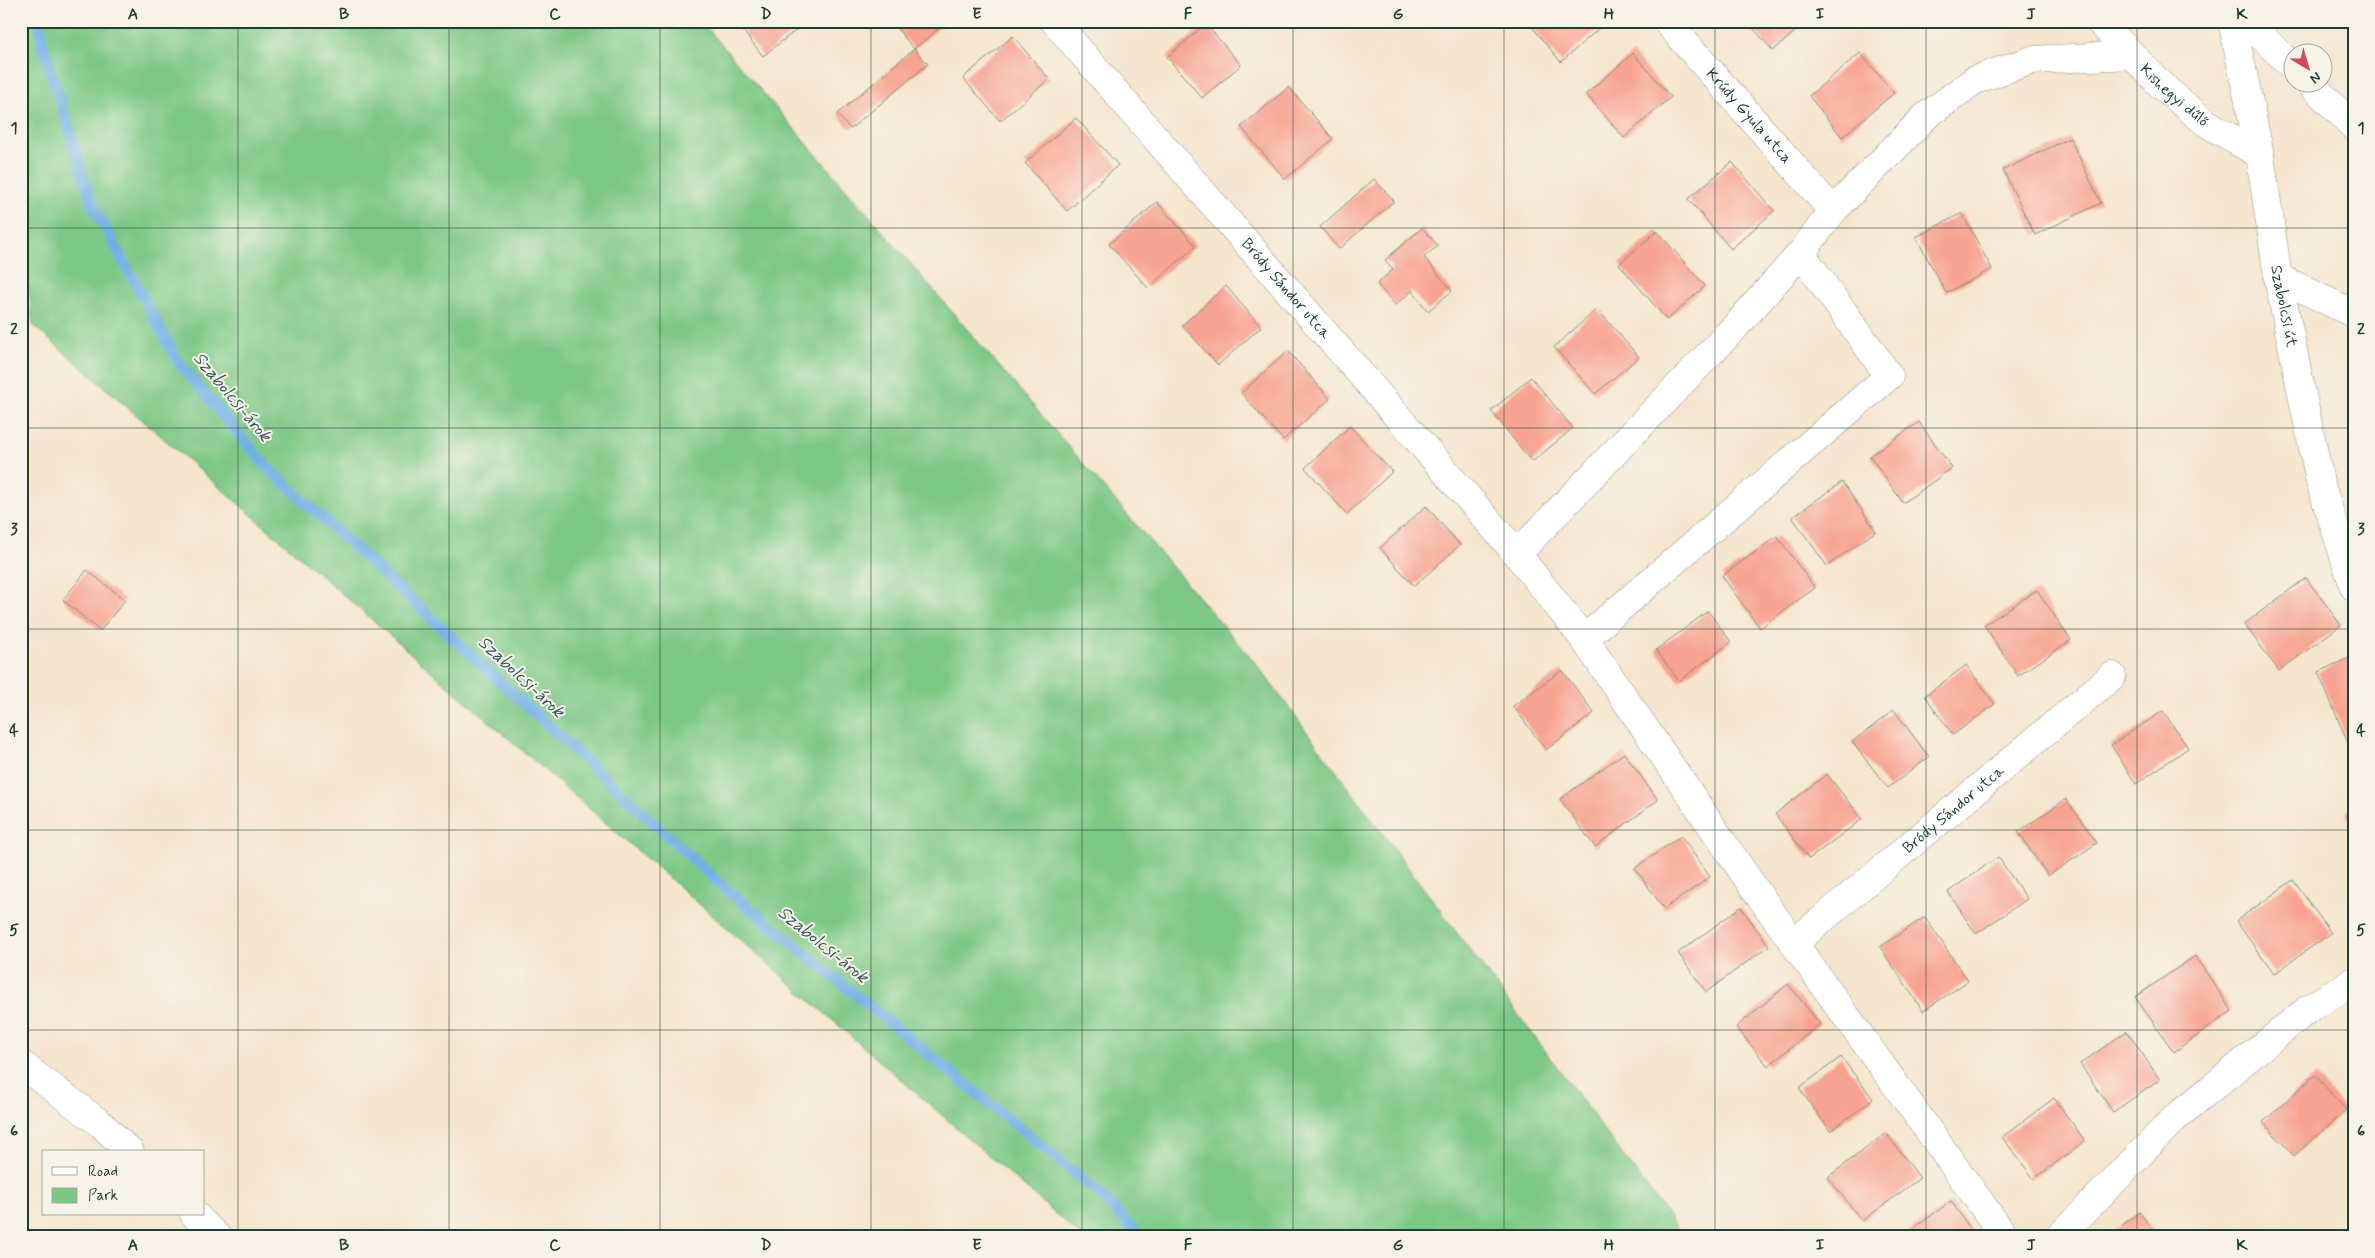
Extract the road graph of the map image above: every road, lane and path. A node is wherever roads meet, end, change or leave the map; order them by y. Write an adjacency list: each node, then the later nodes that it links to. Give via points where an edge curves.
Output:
1 (1054, 21): 15 (street, Bródy Sándor utca)
2 (1666, 21): 11 (street, Krúdy Gyula utca)
3 (2099, 21): 6 (street, Kishegyi dűlő)
4 (2232, 21): 10 (street, Szabolcsi út)
5 (2246, 21): 7 (street)
6 (2132, 55): 10 (street, Kishegyi dűlő, via 2162,86 2205,122); 11 (street, via 2032,60 1975,80 1926,116)
7 (2282, 56)
8 (2319, 92): 9 (street)
9 (2354, 127)
10 (2260, 155): 13 (street, Szabolcsi út)
11 (1833, 210): 12 (street)
12 (1801, 253): 15 (street, via 1736,326); 17 (street, via 1889,376)
13 (2278, 277): 14 (street); 16 (street, Szabolcsi út, via 2320,482)
14 (2354, 314)
15 (1518, 554): 17 (street, Bródy Sándor utca)
16 (2354, 587)
17 (1584, 639): 19 (street)
18 (2112, 676): 19 (street, Bródy Sándor utca)
19 (1794, 943): 25 (street)
20 (2354, 981): 26 (street, via 2307,1010 2175,1118)
21 (21, 1064): 22 (street, via 101,1124)
22 (128, 1150)
23 (196, 1216): 24 (street)
24 (217, 1237)
25 (2005, 1237)
26 (2059, 1237)

